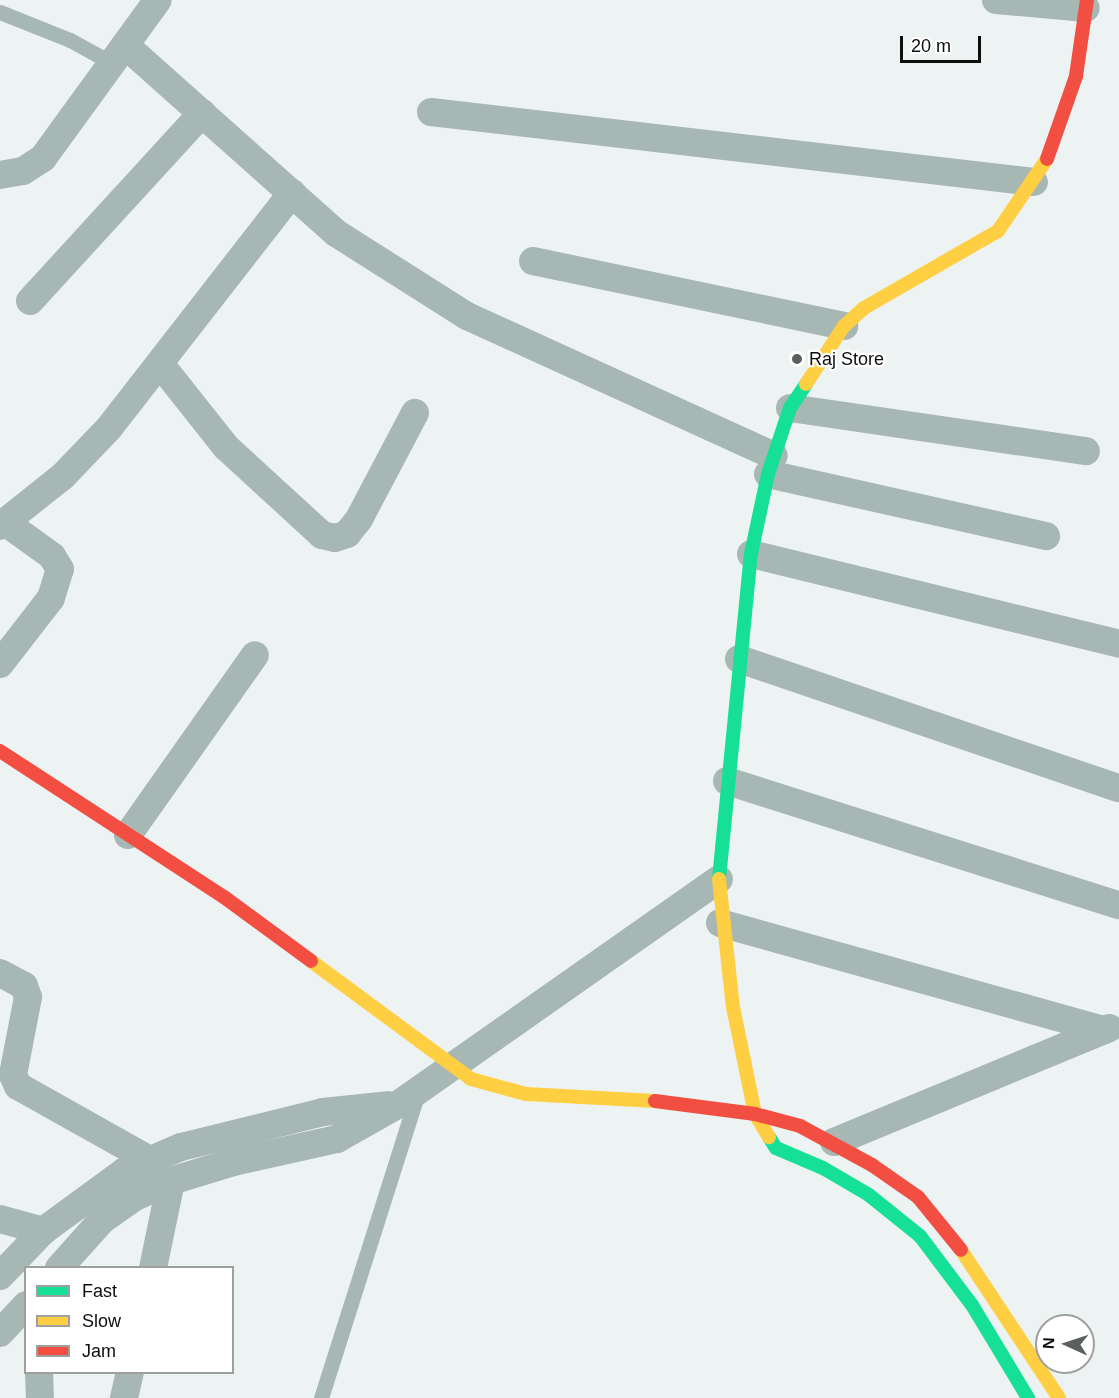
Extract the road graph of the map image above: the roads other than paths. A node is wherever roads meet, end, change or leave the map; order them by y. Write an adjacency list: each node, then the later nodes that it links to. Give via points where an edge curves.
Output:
1 (158, 0): 5 (street)
2 (996, 0): 3 (street)
3 (1086, 4): 9 (street, via 1076,76 1049,156)
4 (0, 12): 5 (lane)
5 (119, 54): 7 (street); 8 (street, via 43,158)
6 (431, 112): 9 (street)
7 (202, 113): 10 (street); 13 (street)
8 (12, 173): 11 (street)
9 (1034, 182): 14 (street, via 998,231 963,255 864,308)
10 (292, 193): 15 (street); 19 (street, via 336,234 467,316)
11 (0, 197)
12 (533, 261): 14 (street)
13 (30, 301)
14 (844, 326): 16 (street)
15 (161, 364): 17 (street, via 226,447 314,528 335,538 347,534 359,519); 20 (street, via 63,476)
16 (790, 408): 18 (street); 19 (street)
17 (416, 413)
18 (1086, 451)
19 (771, 465): 21 (street); 22 (street)
20 (3, 524): 26 (street, via 52,556 60,569 51,598)
21 (1046, 536)
22 (751, 554): 23 (street); 25 (street)
23 (1119, 644)
24 (255, 655): 30 (street)
25 (739, 658): 28 (street); 29 (street)
26 (0, 664)
27 (0, 751): 30 (street)
28 (727, 781): 31 (street); 32 (street)
29 (1119, 788)
30 (128, 835): 36 (street, via 224,897)
31 (719, 879): 33 (street); 36 (street, via 604,964)
32 (1119, 905)
33 (720, 923): 35 (street); 39 (street)
34 (0, 973): 37 (street, via 24,986 28,997)
35 (1112, 1028): 40 (street)
36 (449, 1066): 38 (street); 39 (street, via 491,1087 526,1094 633,1098)
37 (6, 1081): 41 (street)
38 (409, 1097): 41 (street, via 323,1112 181,1147); 42 (street, via 337,1139 233,1162); 54 (lane)
39 (755, 1114): 40 (street, via 800,1126); 55 (street, via 776,1148 823,1168 869,1195 920,1236 972,1305)
40 (834, 1142): 56 (street, via 918,1197 947,1229)
41 (150, 1160): 44 (street, via 125,1171)
42 (171, 1181): 45 (street, via 135,1197 102,1220); 46 (street)
43 (0, 1219): 44 (street)
44 (43, 1231): 47 (street)
45 (61, 1266)
46 (153, 1266)
47 (0, 1275)
48 (24, 1307): 49 (street)
49 (0, 1333)
50 (39, 1374): 52 (street)
51 (130, 1374): 53 (street)
52 (40, 1398)
53 (124, 1398)
54 (321, 1398)
55 (1028, 1398)
56 (1059, 1398)

